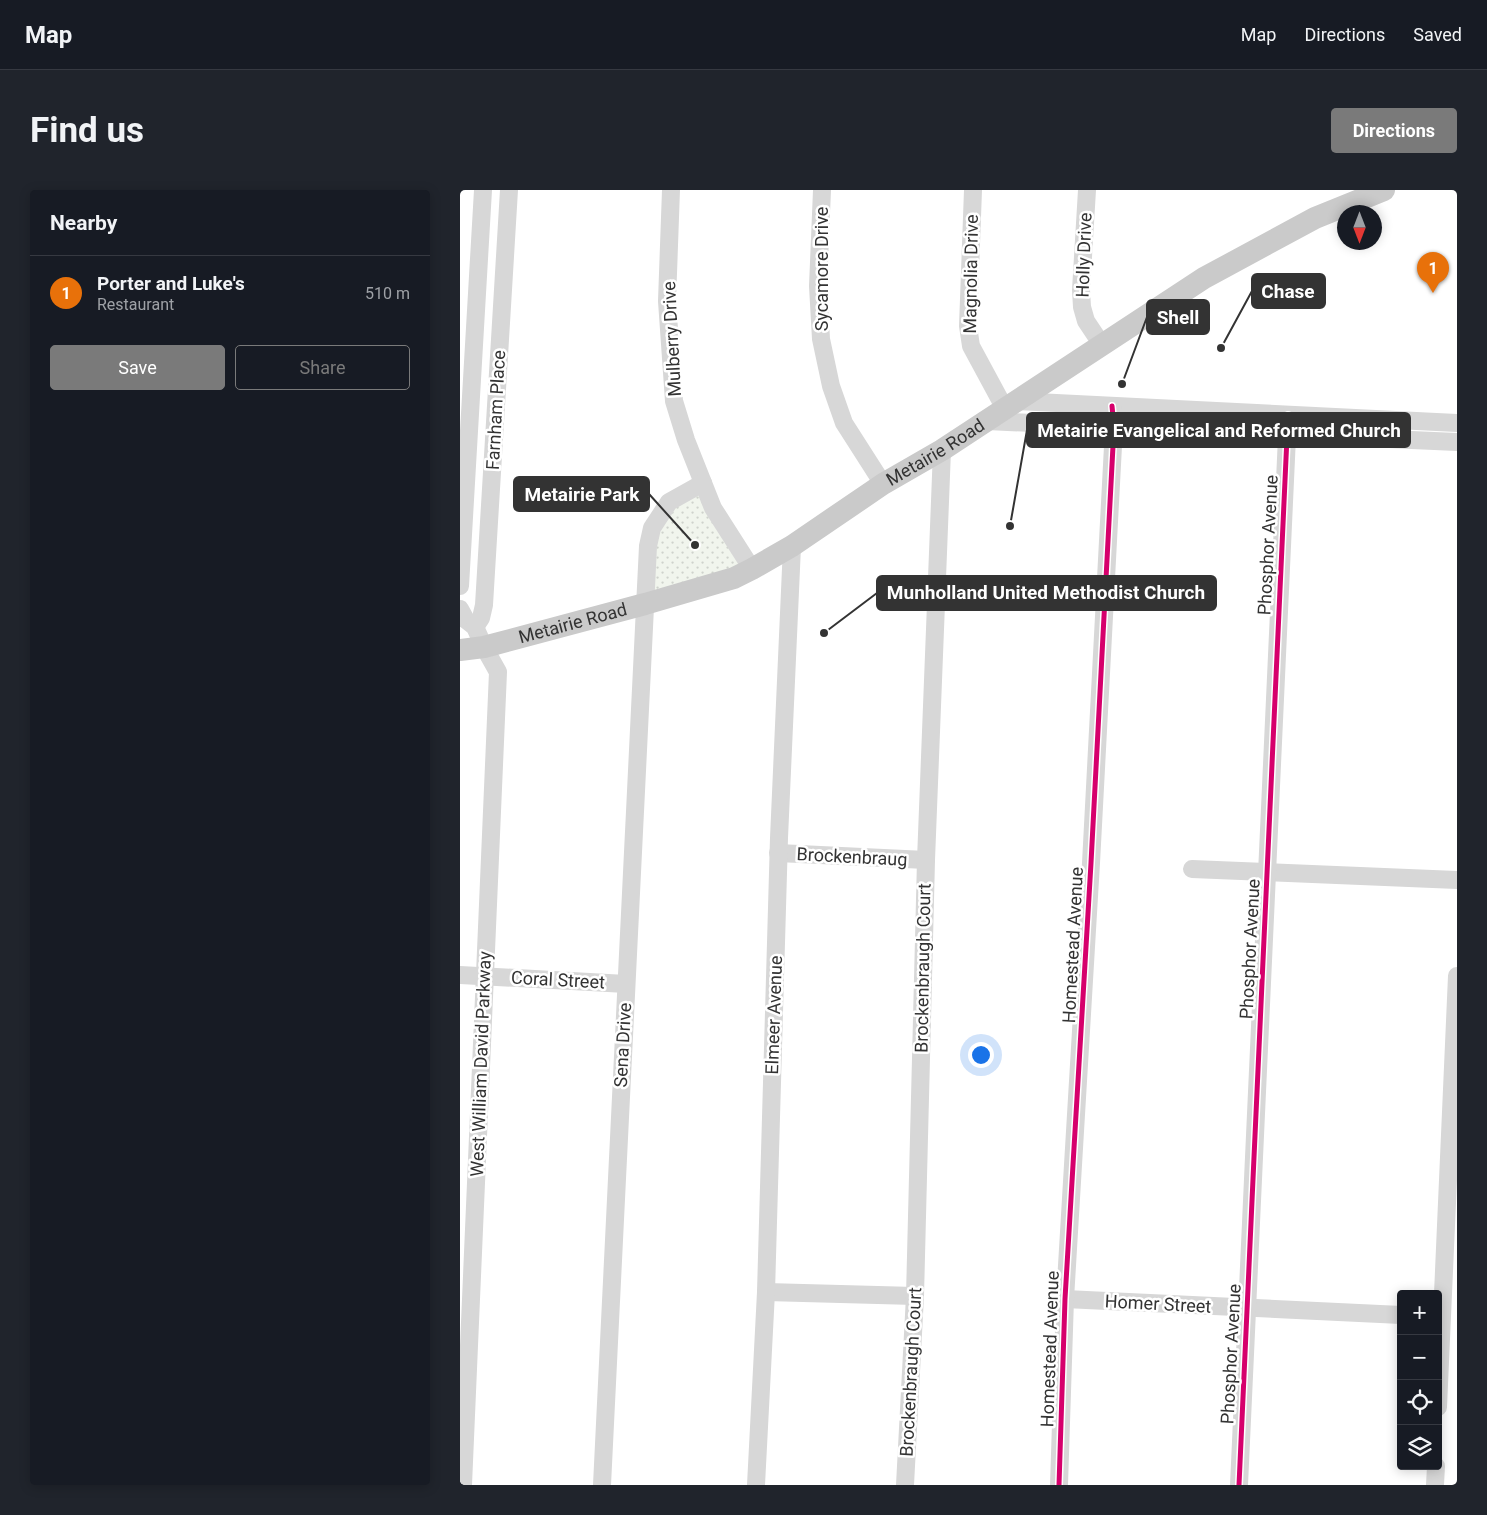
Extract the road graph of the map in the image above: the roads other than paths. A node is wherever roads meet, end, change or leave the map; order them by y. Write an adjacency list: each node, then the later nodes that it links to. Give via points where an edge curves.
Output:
1 (483, 190): 21 (street, Farnham Place)
2 (509, 190): 24 (street, Farnham Place)
3 (671, 190): 17 (street, Mulberry Drive, via 666,301 674,400)
4 (822, 190): 18 (street, Sycamore Drive, via 818,286 821,339 831,386 844,423)
5 (973, 190): 10 (street, Magnolia Drive, via 968,326 972,346)
6 (1087, 190): 8 (street, Holly Drive, via 1082,307 1086,321)
7 (1384, 190): 8 (main road, Metairie Road, via 1314,218 1204,278)
8 (1102, 345): 10 (main road, Metairie Road)
9 (1112, 406): 10 (street); 11 (street); 13 (street, Homestead Avenue)
10 (1003, 410): 13 (street); 16 (main road, Metairie Road)
11 (1288, 415): 12 (street); 14 (street, Phosphor Avenue)
12 (1457, 423)
13 (1114, 427): 14 (street); 37 (street, Homestead Avenue)
14 (1286, 434): 15 (street); 29 (street, Phosphor Avenue)
15 (1457, 442)
16 (942, 450): 18 (main road, Metairie Road); 27 (street, Brockenbraugh Court)
17 (703, 482): 20 (street, Mulberry Drive, via 713,508); 22 (street, via 669,502 652,528 648,546)
18 (883, 484): 19 (main road, Metairie Road)
19 (792, 546): 20 (main road, Metairie Road); 26 (street, Elmeer Avenue)
20 (752, 569): 22 (main road, Metairie Road, via 734,578)
21 (460, 586)
22 (646, 604): 24 (main road, Metairie Road); 34 (street, Sena Drive)
23 (460, 609): 24 (street)
24 (480, 637): 25 (main road, Metairie Road); 32 (street, West William David Parkway, via 498,672)
25 (460, 650)
26 (778, 853): 27 (street, Brockenbraug); 35 (street, Elmeer Avenue)
27 (926, 860): 36 (street, Brockenbraugh Court)
28 (1192, 869): 29 (street)
29 (1267, 871): 30 (street); 38 (street, Phosphor Avenue)
30 (1457, 880)
31 (460, 974): 32 (street, Coral Street)
32 (484, 976): 34 (street, Coral Street); 43 (street, West William David Parkway)
33 (1457, 976): 40 (street)
34 (626, 984): 44 (street, Sena Drive)
35 (766, 1292): 36 (street); 45 (street, Elmeer Avenue)
36 (915, 1296): 46 (street, Brockenbraugh Court)
37 (1066, 1299): 38 (street, Homer Street); 47 (street, Homestead Avenue)
38 (1247, 1308): 39 (street, Homer Street); 48 (street, Phosphor Avenue)
39 (1397, 1315)
40 (1446, 1318): 41 (street)
41 (1440, 1380)
42 (1436, 1470): 49 (street)
43 (463, 1485)
44 (602, 1485)
45 (756, 1485)
46 (905, 1485)
47 (1059, 1485)
48 (1239, 1485)
49 (1435, 1485)

